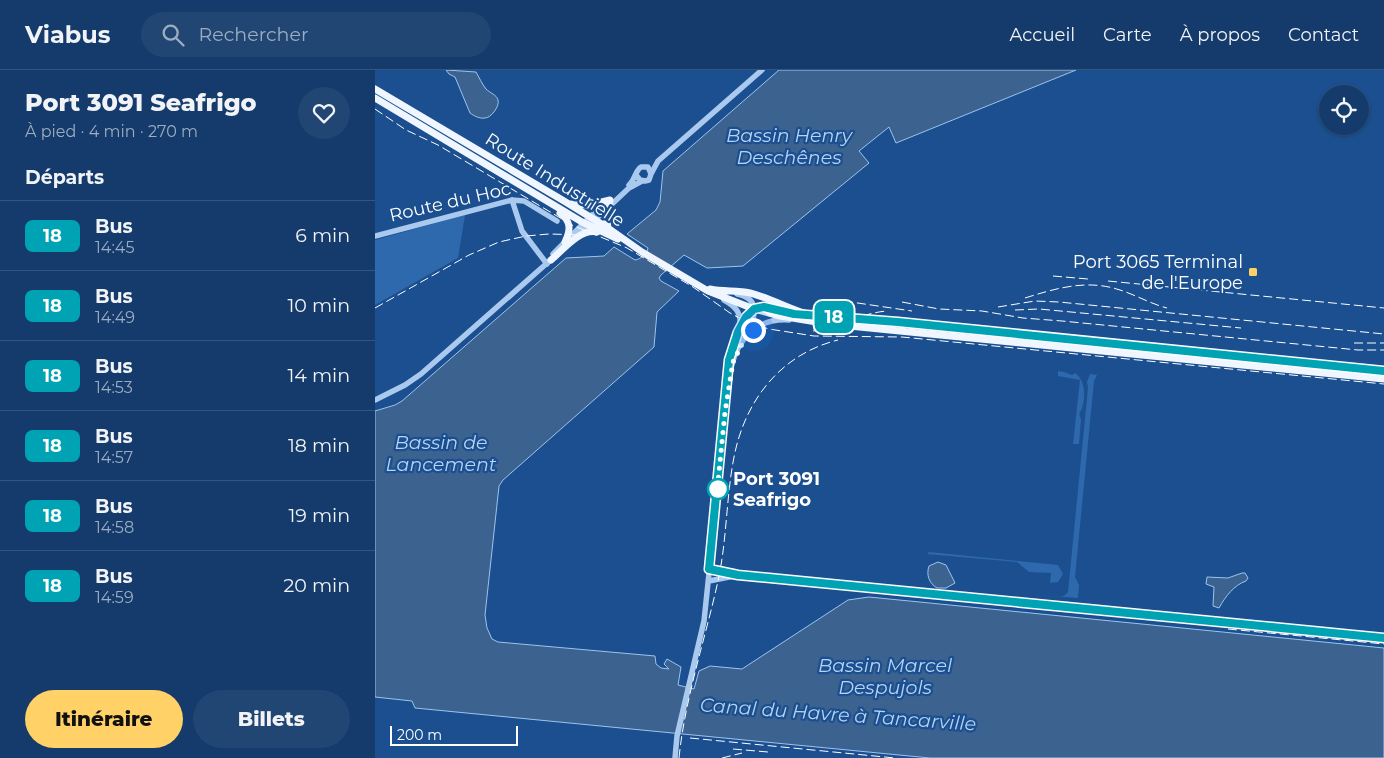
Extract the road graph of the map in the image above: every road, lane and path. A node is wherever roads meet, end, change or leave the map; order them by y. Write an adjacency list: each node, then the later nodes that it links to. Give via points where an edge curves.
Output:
1 (762, 70): 5 (street)
2 (375, 89): 11 (main road, Route Industrielle)
3 (375, 98): 4 (main road, Route Industrielle)
4 (424, 128): 14 (main road, Route Industrielle, via 493,170); 17 (main road, via 458,153 567,218 570,228)
5 (659, 161): 6 (street); 7 (street)
6 (645, 166): 7 (street); 8 (street, via 639,168)
7 (651, 174): 9 (street, via 649,180)
8 (636, 175): 9 (street); 12 (street)
9 (642, 181): 12 (street)
10 (512, 200): 13 (street, Route du Hoc, via 524,201); 16 (street, Route du Hoc); 18 (street, via 522,231)
11 (564, 201): 12 (main road, via 582,206); 14 (main road, Route Industrielle)
12 (610, 203): 14 (street); 15 (main road, via 606,216)
13 (557, 221)
14 (589, 221): 15 (main road, Route Industrielle); 17 (street); 18 (street)
15 (607, 231): 18 (main road, via 586,232); 19 (main road, Route Industrielle)
16 (375, 236)
17 (565, 242): 18 (street)
18 (547, 262): 29 (street, via 421,374)
19 (698, 285): 20 (main road); 21 (main road)
20 (709, 292): 22 (main road); 25 (street, via 737,310 740,318)
21 (729, 292): 22 (street, via 746,297); 23 (main road, via 753,294)
22 (754, 309): 23 (street, via 764,307); 24 (main road); 25 (street); 26 (street, via 753,322)
23 (810, 315): 27 (main road)
24 (829, 324): 26 (street, via 777,319 756,328); 28 (main road)
25 (738, 332): 30 (street, via 728,365)
26 (743, 342): 30 (street, via 733,362)
27 (1384, 371)
28 (1384, 379)
29 (375, 400)
30 (725, 412): 31 (street)
31 (709, 569): 32 (street); 33 (street)
32 (738, 575): 33 (street); 34 (street)
33 (709, 581): 35 (street)
34 (1384, 638)
35 (675, 758)

